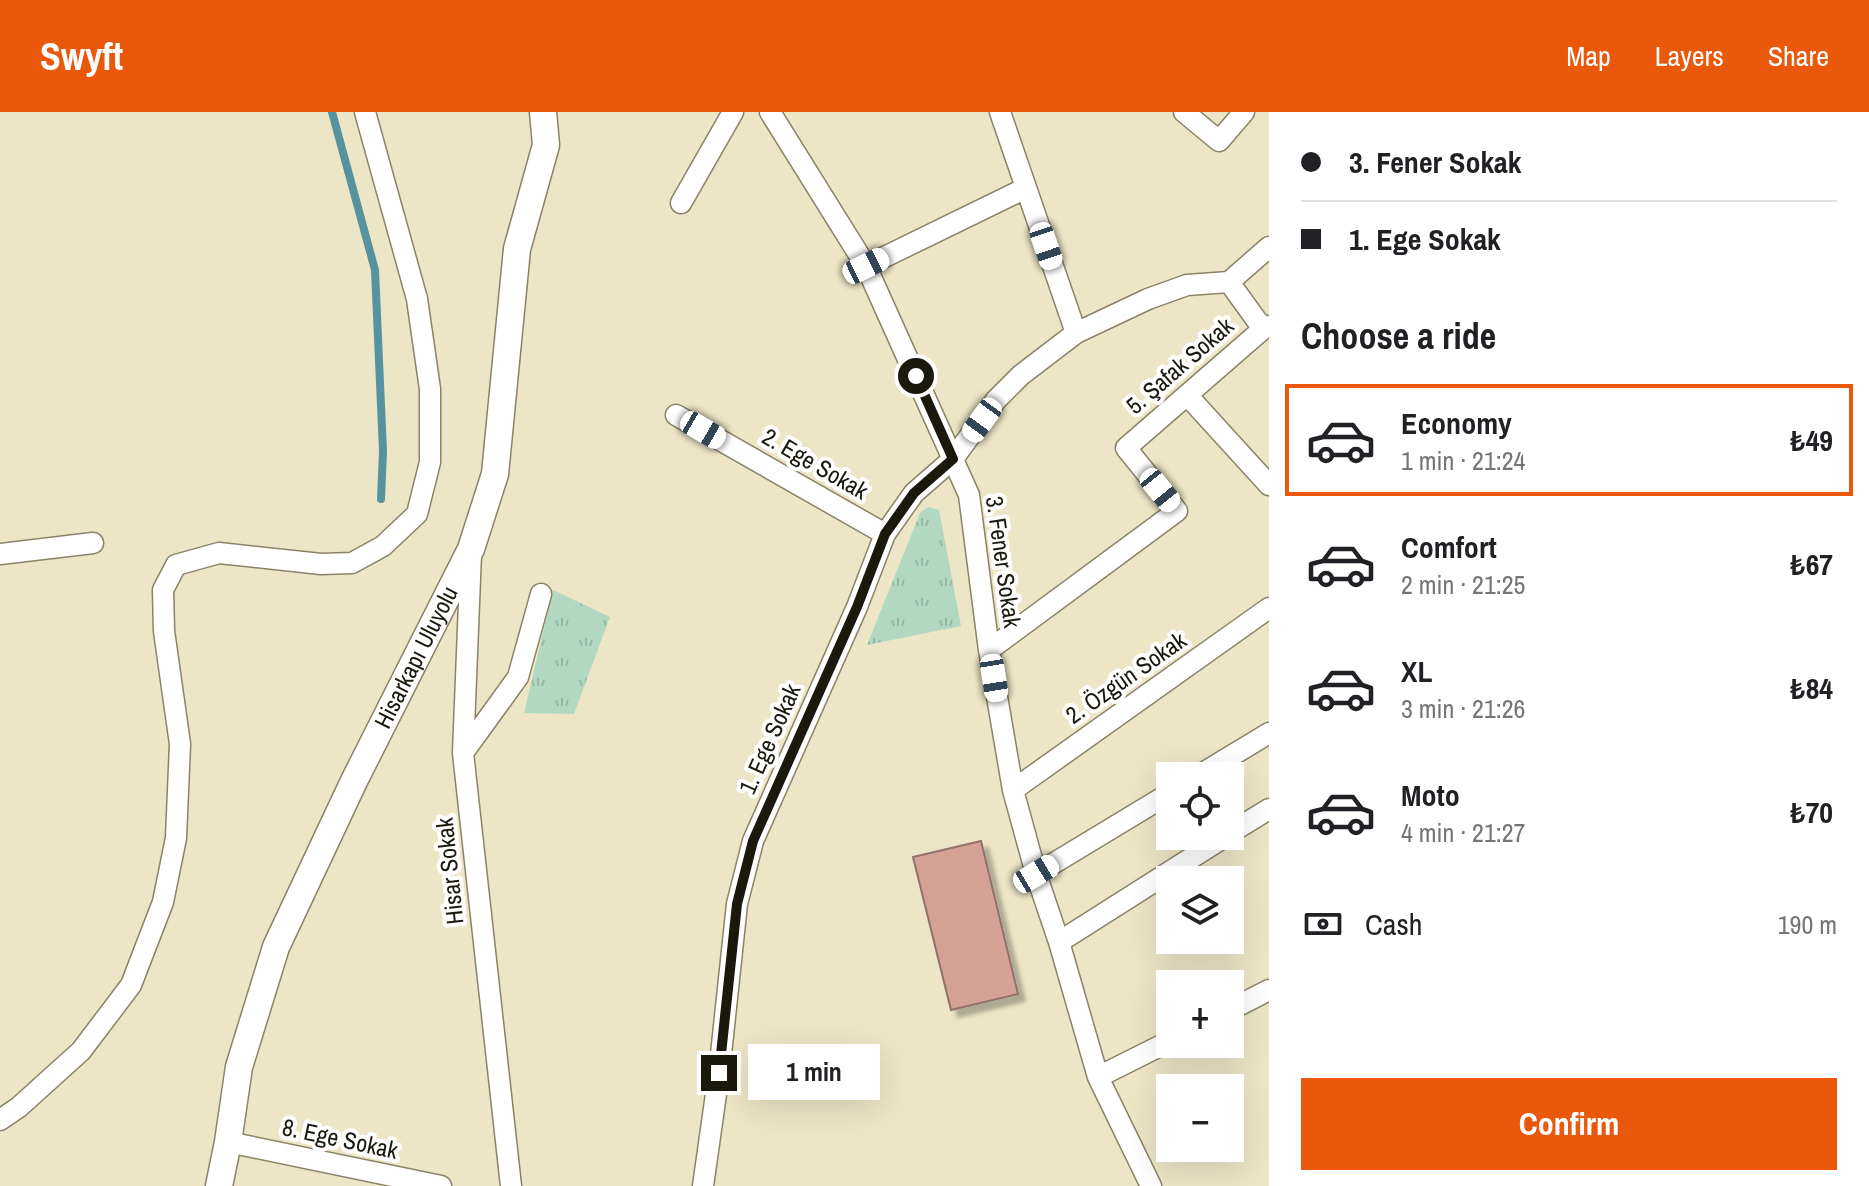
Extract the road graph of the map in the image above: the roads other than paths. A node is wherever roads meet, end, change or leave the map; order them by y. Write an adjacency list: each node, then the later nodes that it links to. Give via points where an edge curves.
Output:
1 (365, 112): 40 (street, via 417,299 430,389 430,462 417,514 383,546 352,563 219,553 176,565 163,590 180,744 176,838 163,902 131,985 81,1051)
2 (543, 112): 21 (street, Hisarkapı Uluyolu, via 546,145 517,249 495,474)
3 (733, 112): 9 (street)
4 (770, 112): 11 (street, 3. Fener Sokak)
5 (1000, 112): 8 (street)
6 (1184, 112): 7 (street, via 1219,141)
7 (1244, 112)
8 (1026, 188): 11 (street); 14 (street)
9 (681, 203)
10 (1269, 247): 12 (street)
11 (866, 266): 17 (street, 3. Fener Sokak)
12 (1229, 282): 13 (street); 14 (street, 1. Ege Sokak, via 1187,285)
13 (1266, 327): 15 (street, 5. Şafak Sokak)
14 (1076, 333): 17 (street, 1. Ege Sokak, via 996,400)
15 (1187, 395): 18 (street); 25 (street, 5. Şafak Sokak, via 1126,448 1177,511)
16 (676, 415): 19 (street, 2. Ege Sokak)
17 (953, 459): 19 (street, 1. Ege Sokak, via 914,493); 25 (street, 3. Fener Sokak, via 969,495)
18 (1269, 485)
19 (885, 534): 45 (street, 1. Ege Sokak, via 753,841 737,904)
20 (93, 543): 22 (street)
21 (471, 549): 27 (street, Hisar Sokak); 41 (street, Hisarkapı Uluyolu, via 276,947 239,1067)
22 (0, 554)
23 (541, 594): 27 (street, via 518,677)
24 (1269, 608): 29 (street, 2. Özgün Sokak)
25 (989, 650): 29 (street, 3. Fener Sokak)
26 (1269, 733): 28 (street)
27 (463, 753): 44 (street, Hisar Sokak)
28 (1221, 762)
29 (1013, 790): 34 (street, 3. Fener Sokak)
30 (1156, 801): 34 (street)
31 (1269, 809): 32 (street)
32 (1244, 825)
33 (1204, 850): 35 (street)
34 (1036, 874): 35 (street, 3. Fener Sokak)
35 (1059, 942): 39 (street, 3. Fener Sokak)
36 (1269, 990): 37 (street)
37 (1244, 1003)
38 (1156, 1048): 39 (street)
39 (1098, 1077): 46 (street, 3. Fener Sokak)
40 (0, 1120)
41 (228, 1142): 42 (street, Hisarkapı Uluyolu); 43 (street, 8. Ege Sokak)
42 (219, 1186)
43 (441, 1186)
44 (511, 1186)
45 (703, 1186)
46 (1151, 1186)

